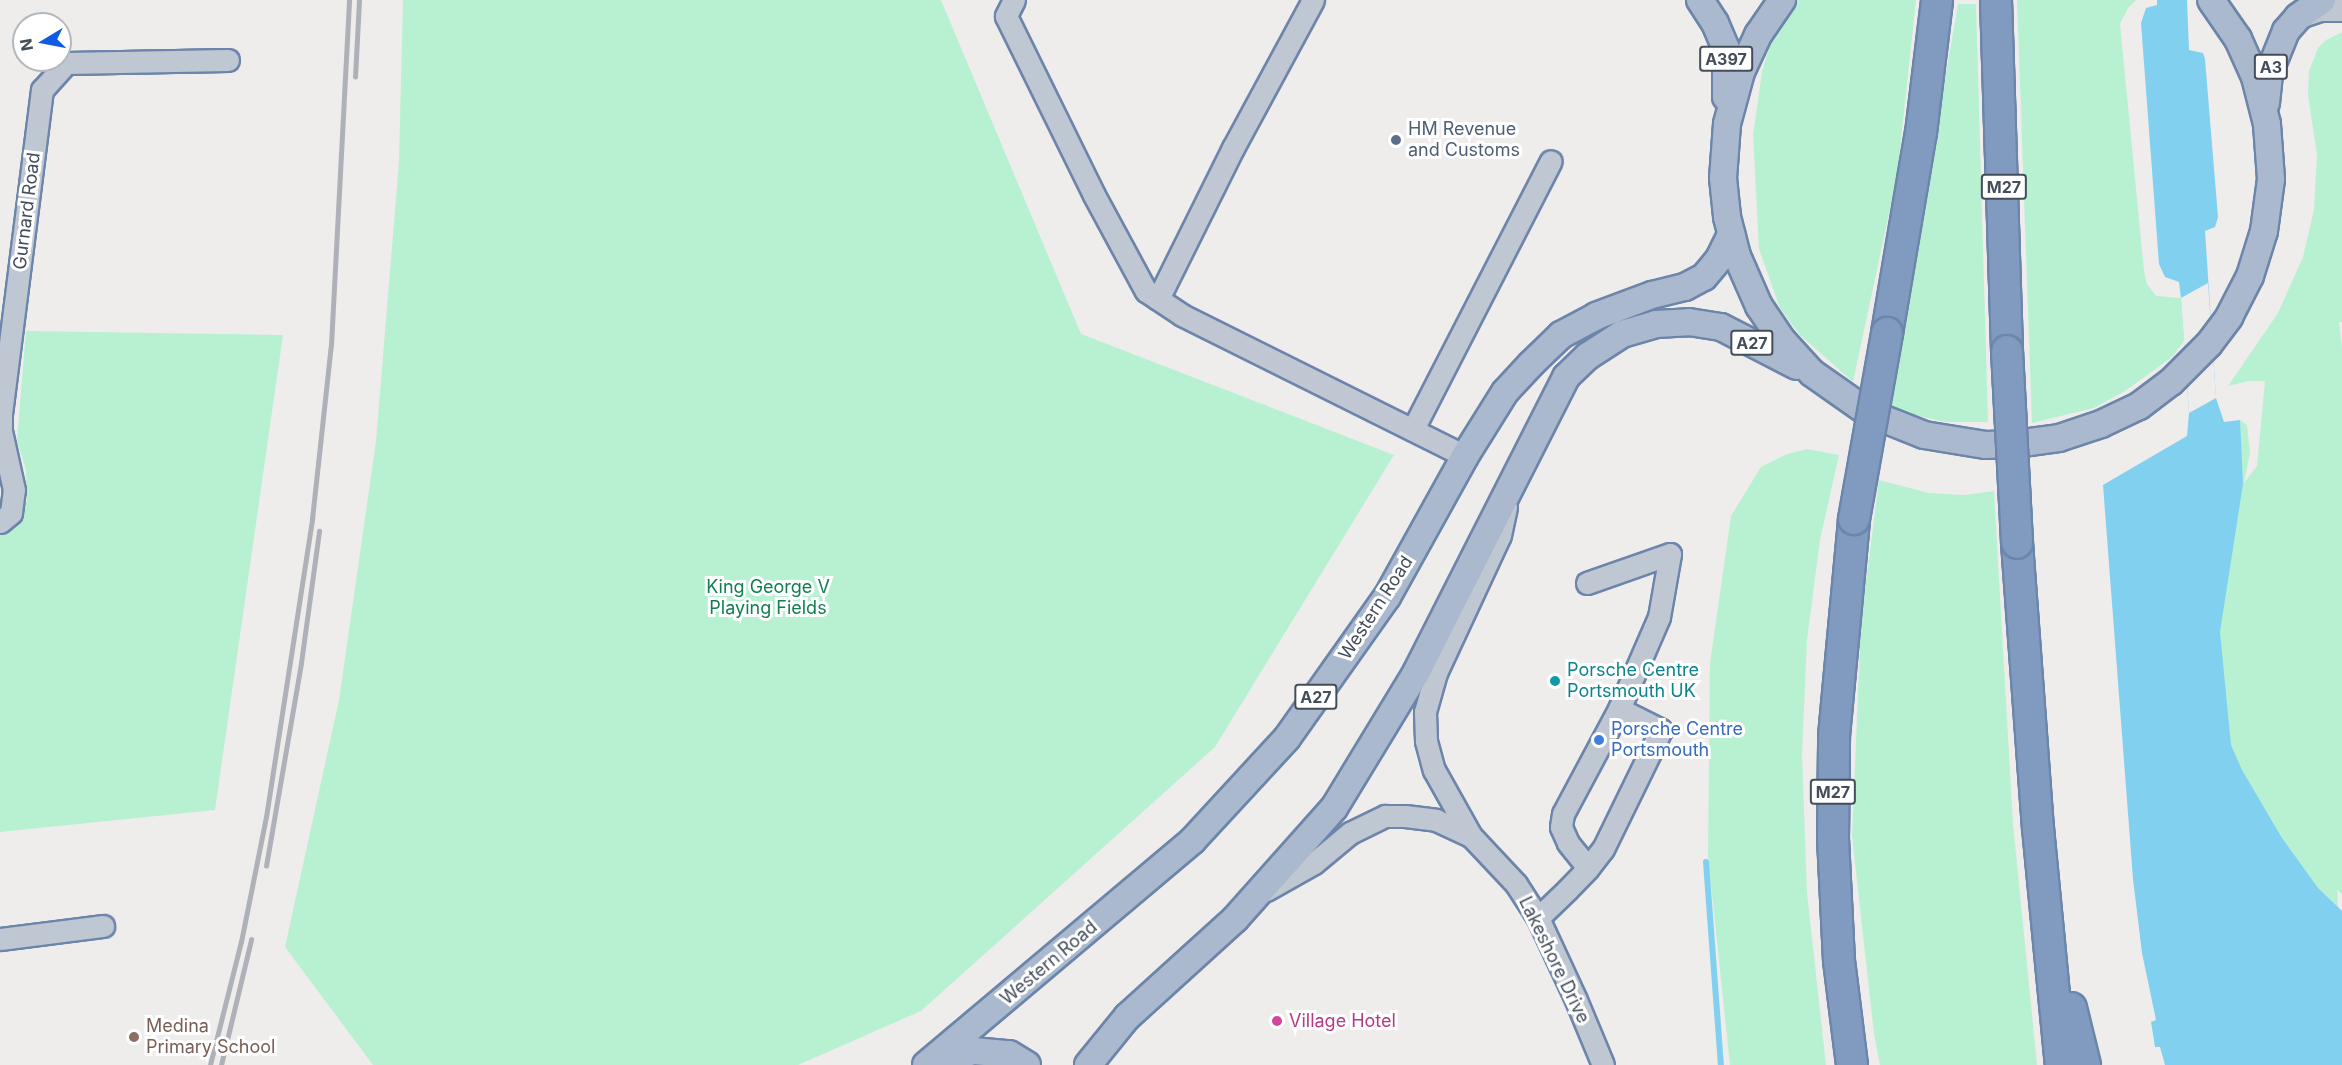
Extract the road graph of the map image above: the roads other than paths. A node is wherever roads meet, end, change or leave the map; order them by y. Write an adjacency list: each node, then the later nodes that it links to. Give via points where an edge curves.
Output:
1 (1014, 0): 16 (street, via 1006,16 1094,195 1146,291)
2 (1313, 0): 16 (street)
3 (1700, 0): 12 (main road, A397, via 1726,49)
4 (1782, 0): 12 (main road, via 1758,35 1741,72)
5 (2211, 0): 13 (main road, via 2238,39 2255,77)
6 (2322, 0): 10 (main road, A3)
7 (2342, 10): 10 (street, via 2321,10)
8 (1996, 12): 24 (highway, M27, bridge, via 2007,351)
9 (1936, 13): 36 (highway, M27, bridge, via 1921,133 1854,519 1834,736 1833,840 1839,961)
10 (2298, 17): 13 (main road, A3, via 2286,31 2269,73)
11 (228, 60): 21 (street, Gurnard Road, via 66,63 42,90 1,414 14,490 11,513)
12 (1727, 124): 15 (main road, via 1723,178)
13 (2267, 124): 17 (main road, via 2271,179 2264,231 2250,276 2229,317 2209,344 2171,382 2139,405 2101,424 2059,438 1986,445 1951,441 1898,426 1869,413)
14 (1551, 161): 18 (street)
15 (1731, 234): 17 (main road, via 1759,306 1781,339); 19 (main road, Western Road / A27, via 1719,259 1704,277 1596,316 1561,335 1505,392)
16 (1158, 299): 18 (street, via 1182,315)
17 (1812, 373): 20 (main road, A27, via 1721,327 1689,322 1656,324 1622,334 1588,356 1566,377)
18 (1413, 429): 19 (street)
19 (1465, 456): 31 (main road, Western Road / A27, via 1387,597 1287,738 1192,841)
20 (1513, 477): 25 (street, via 1500,536 1436,673 1425,712 1426,741 1434,770); 27 (main road, A27, via 1416,673 1334,808)
21 (0, 522)
22 (1587, 583): 23 (street, via 1670,554 1659,617)
23 (1619, 709): 26 (street, via 1563,814 1561,827 1568,843); 26 (street, via 1661,730 1603,849)
24 (2038, 828): 37 (highway, M27); 38 (highway, via 2067,994)
25 (1471, 836): 27 (street, via 1436,820 1384,816 1350,833 1314,863); 28 (street, Lakeshore Drive, via 1516,884)
26 (1588, 868): 28 (street)
27 (1256, 896): 34 (main road, A27, via 1127,1017)
28 (1538, 918): 35 (street, Lakeshore Drive)
29 (103, 926): 30 (street)
30 (0, 939)
31 (926, 1065)
32 (936, 1065): 33 (main road, via 973,1051 1009,1054)
33 (1027, 1065)
34 (1088, 1065)
35 (1603, 1065)
36 (1852, 1065)
37 (2061, 1065)
38 (2085, 1065)

